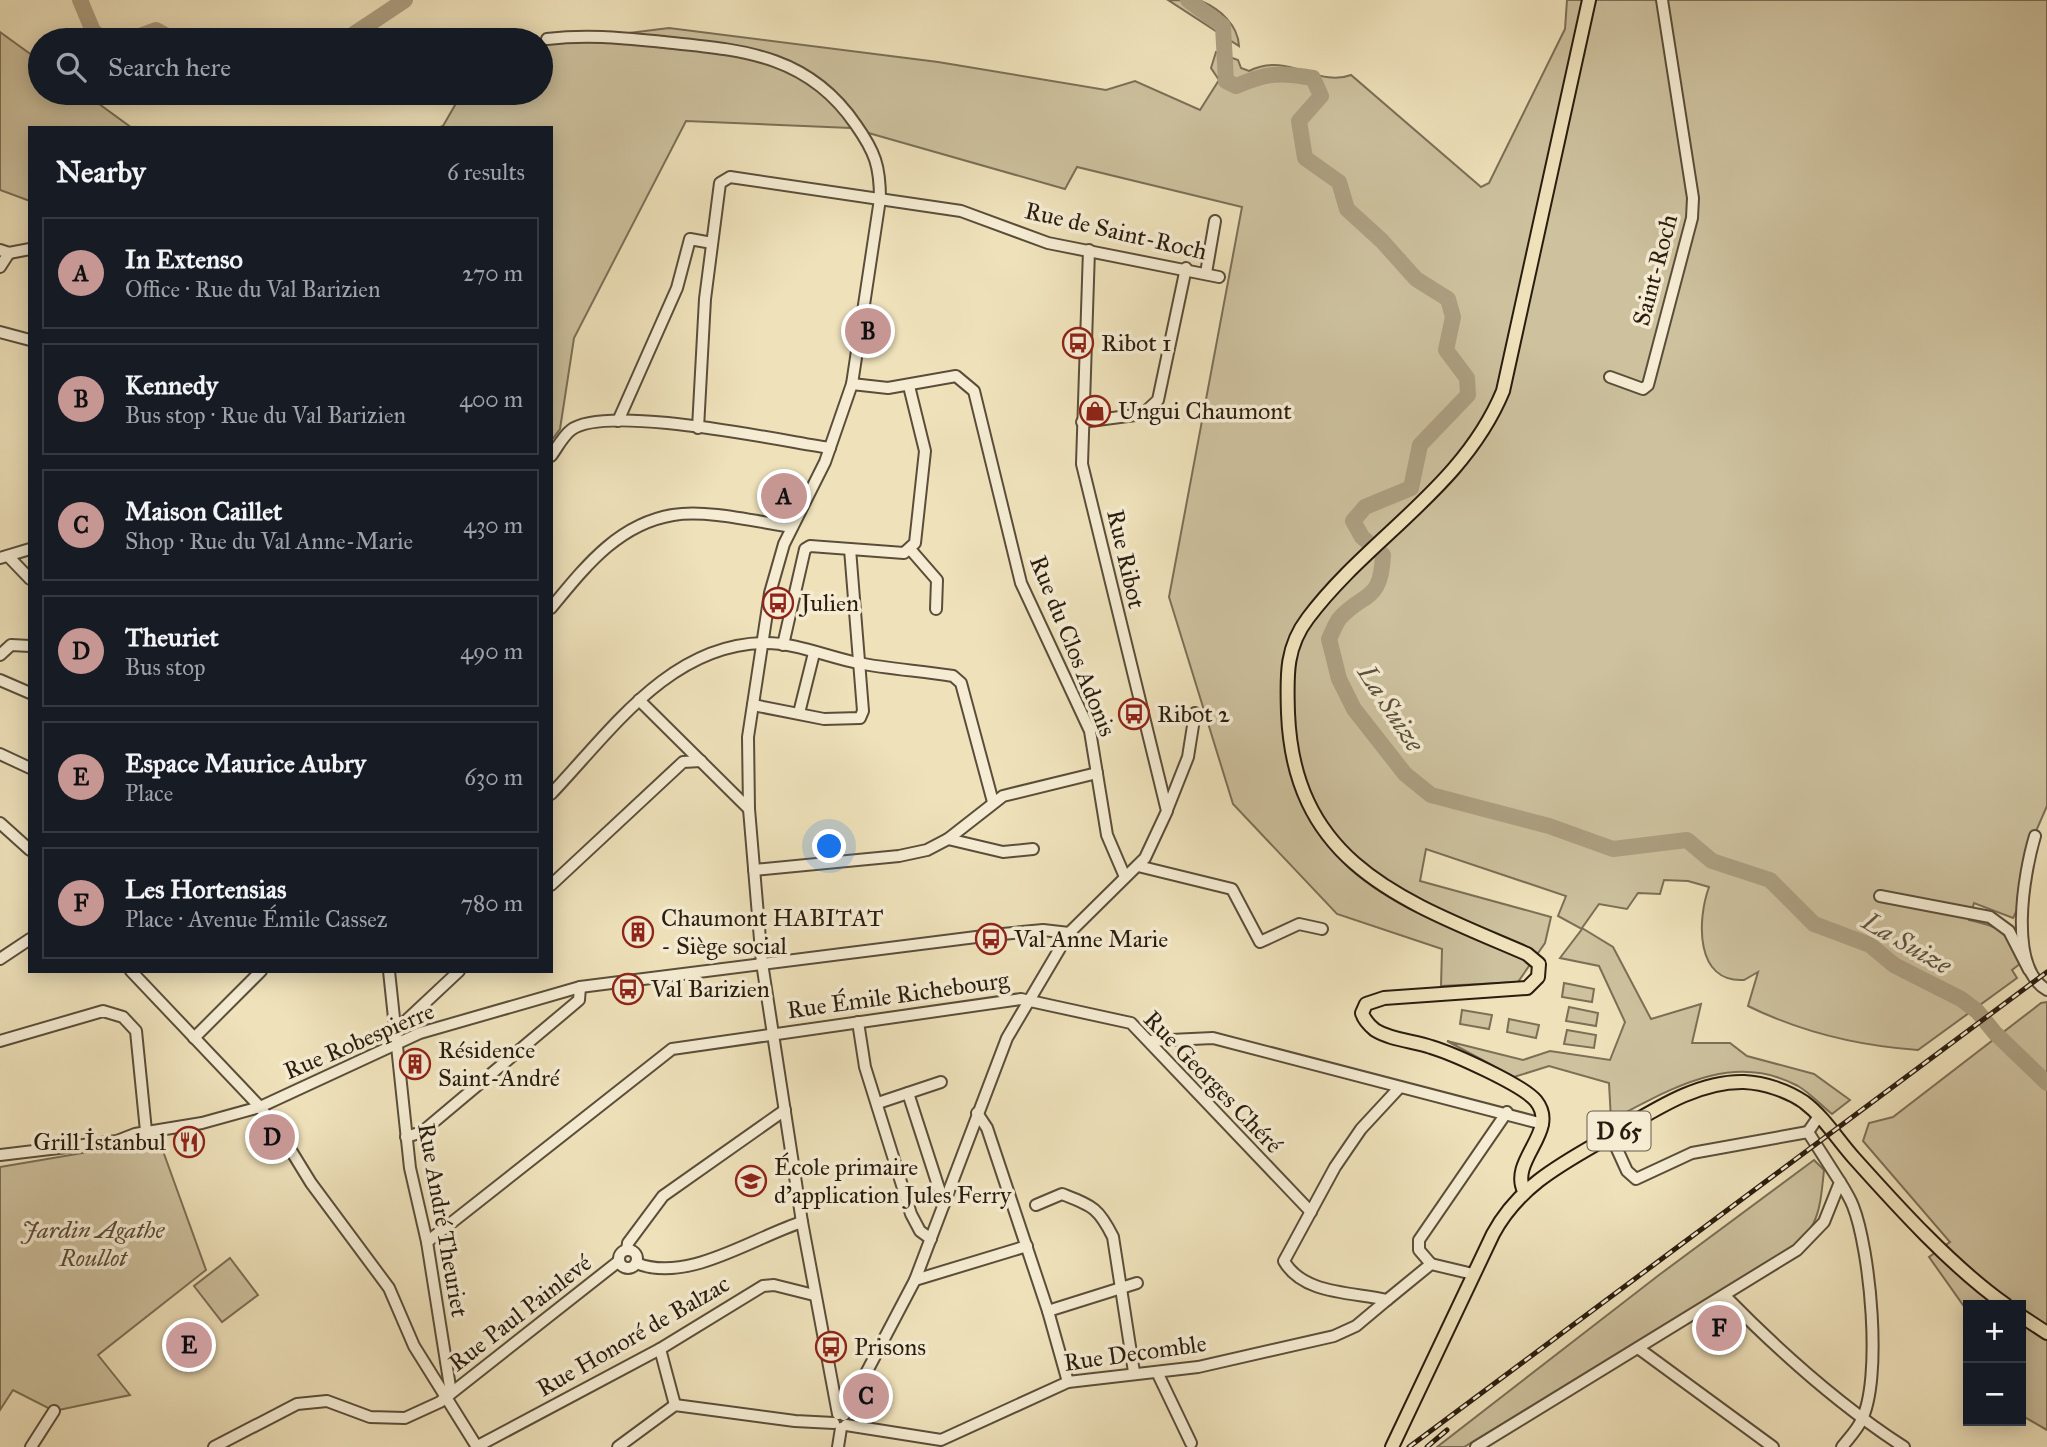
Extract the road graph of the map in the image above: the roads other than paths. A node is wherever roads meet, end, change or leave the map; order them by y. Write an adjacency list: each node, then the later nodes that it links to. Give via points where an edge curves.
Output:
1 (1589, 0): 91 (main road, via 1503,391 1492,419 1470,452 1309,617 1288,657 1289,725 1299,778 1315,818 1334,844 1369,877 1420,908 1527,954 1539,964 1534,984 1519,990 1377,999 1363,1009 1368,1024 1389,1036 1444,1052 1521,1089 1539,1105)
2 (1662, 0): 16 (street, Saint-Roch, via 1693,198 1692,218 1647,385 1643,389)
3 (553, 38): 4 (street, via 587,34 732,49 797,69 845,109 871,146 880,170)
4 (880, 198): 6 (street, Rue de Saint-Roch, via 730,177 720,183); 8 (street, Rue de Saint-Roch, via 961,211 1048,243); 17 (street)
5 (1215, 221): 12 (street)
6 (712, 243): 19 (street, via 690,239 677,288); 21 (street)
7 (28, 249): 9 (street)
8 (1089, 250): 11 (street, Rue de Saint-Roch); 20 (street, Rue Ribot)
9 (5, 252): 10 (street)
10 (0, 267)
11 (1186, 268): 12 (street, Rue de Saint-Roch); 20 (street, via 1158,400 1143,414)
12 (1206, 273): 13 (street, Rue de Saint-Roch)
13 (1219, 277)
14 (0, 332): 15 (street)
15 (28, 339)
16 (1610, 377)
17 (852, 384): 18 (street, Rue du Clos Adonis); 22 (street)
18 (909, 386): 26 (street, via 925,451); 47 (street, Rue du Clos Adonis, via 956,376 974,391 1021,583 1090,731)
19 (618, 421): 21 (street); 23 (street, via 583,424 570,430)
20 (1083, 422): 51 (street, Rue Ribot, via 1082,464)
21 (698, 428): 22 (street)
22 (830, 448): 24 (street)
23 (553, 453)
24 (792, 527): 30 (street, via 675,514 638,525 591,561); 32 (street, via 770,593)
25 (850, 549): 26 (street, via 904,553); 33 (street, via 810,546 805,550); 37 (street)
26 (911, 549): 31 (street, via 937,580)
27 (28, 551): 28 (street)
28 (4, 557): 29 (street)
29 (28, 577)
30 (553, 606)
31 (936, 609)
32 (762, 643): 33 (street); 40 (street, via 713,652 681,667); 41 (street)
33 (783, 645): 35 (street)
34 (28, 646): 36 (street, via 11,645)
35 (814, 653): 37 (street); 42 (street)
36 (0, 655)
37 (859, 663): 42 (street, via 860,718 824,719); 49 (street, via 953,676 961,683)
38 (0, 680): 39 (street)
39 (28, 692)
40 (639, 700): 45 (street); 48 (street)
41 (753, 705): 42 (street); 50 (street, via 748,737)
42 (799, 713)
43 (1195, 713): 51 (street, via 1188,757)
44 (0, 754): 46 (street)
45 (701, 761): 50 (street); 60 (street, via 683,762)
46 (28, 767)
47 (1097, 773): 49 (street, via 1019,791); 59 (street, Rue du Clos Adonis, via 1107,835)
48 (553, 792)
49 (993, 802): 54 (street)
50 (749, 809): 58 (street)
51 (1167, 811): 57 (street, via 1151,849)
52 (0, 823): 55 (street)
53 (2035, 836): 67 (street, via 2023,902)
54 (948, 839): 56 (street, via 1003,852); 58 (street, via 928,850 899,856)
55 (28, 848)
56 (1033, 849)
57 (1138, 866): 59 (street); 62 (street, via 1232,889 1259,942 1299,924)
58 (754, 870): 66 (street)
59 (1125, 877): 63 (street)
60 (553, 883)
61 (1880, 896): 67 (street, via 1990,917 2009,931)
62 (1322, 929)
63 (1069, 933): 66 (street, Rue Robespierre, via 1032,930); 74 (street)
64 (28, 941): 65 (street)
65 (0, 959)
66 (762, 963): 72 (street, Rue Robespierre); 77 (street)
67 (2029, 970): 73 (street)
68 (133, 973): 78 (street)
69 (259, 973): 78 (street)
70 (389, 973): 76 (street, Rue André Theuriet)
71 (457, 973): 76 (street)
72 (580, 987): 81 (street, Rue Robespierre); 95 (street, via 579,1000 526,1046 422,1132)
73 (2047, 990)
74 (1029, 999): 75 (street, Rue Émile Richebourg); 80 (street, Rue Georges Chéré, via 1131,1023); 89 (street, via 994,1065)
75 (858, 1022): 77 (street, Rue Émile Richebourg); 85 (street, via 865,1067)
76 (396, 1031): 81 (street, Rue André Theuriet)
77 (773, 1034): 87 (street); 104 (street, Rue Émile Richebourg, via 672,1049)
78 (194, 1038): 86 (street)
79 (0, 1041): 92 (street, via 103,1012 123,1017 136,1031)
80 (1149, 1041): 83 (street, via 1213,1038); 101 (street, Rue Georges Chéré)
81 (397, 1043): 86 (street, Rue Robespierre); 95 (street, Rue André Theuriet)
82 (941, 1082): 84 (street)
83 (1399, 1087): 88 (street); 101 (street, via 1361,1129)
84 (908, 1093): 85 (street); 99 (street)
85 (878, 1103): 103 (street, via 914,1221)
86 (260, 1107): 92 (street, Rue Robespierre, via 202,1123); 126 (street, via 389,1288 414,1346)
87 (785, 1110): 102 (street); 106 (street, via 663,1196)
88 (1507, 1112): 91 (street); 109 (street, via 1419,1240 1419,1250)
89 (977, 1113): 99 (street); 105 (street, via 987,1128)
90 (1819, 1116): 93 (street); 94 (main road, D 65, via 1785,1092 1734,1083 1684,1095); 117 (main road, D 65, via 1905,1215)
91 (1543, 1124): 98 (main road, via 1522,1169)
92 (146, 1131): 96 (street, Rue Robespierre, via 117,1141)
93 (1808, 1132): 94 (street, via 1692,1153 1636,1179 1627,1171); 97 (street)
94 (1611, 1136): 98 (main road, D 65, via 1560,1164)
95 (406, 1137): 104 (street, Rue André Theuriet)
96 (0, 1155)
97 (1840, 1182): 115 (street, via 1824,1222 1807,1242); 129 (street, via 1854,1207 1868,1283 1871,1389)
98 (1524, 1191): 110 (main road, D 65, via 1505,1213)
99 (944, 1204): 103 (street)
100 (1036, 1205): 113 (street, via 1062,1194 1096,1207 1113,1237)
101 (1311, 1212): 116 (street, via 1284,1261 1292,1274 1321,1289)
102 (802, 1222): 108 (street, via 685,1268); 114 (street)
103 (930, 1239): 111 (street)
104 (427, 1242): 126 (street, Rue André Theuriet)
105 (1027, 1245): 111 (street); 118 (street)
106 (627, 1250): 107 (street); 108 (street, via 634,1252)
107 (619, 1261): 108 (street, via 625,1267); 126 (street, Rue Paul Painlevé)
108 (636, 1263)
109 (1431, 1264): 110 (street); 116 (street, Rue Decomble)
110 (1473, 1274): 139 (main road, D 65)
111 (915, 1280): 130 (street)
112 (1137, 1283): 113 (street)
113 (1121, 1288): 118 (street); 123 (street)
114 (814, 1295): 122 (street, Rue Honoré de Balzac, via 763,1286); 130 (street)
115 (1726, 1297): 121 (street); 129 (street)
116 (1387, 1300): 124 (street, Rue Decomble, via 1356,1326 1334,1336)
117 (2000, 1300)
118 (1048, 1311): 125 (street)
119 (2026, 1319): 120 (main road)
120 (2047, 1333)
121 (1638, 1348): 140 (street); 141 (street)
122 (660, 1349): 127 (street); 136 (street, Rue Honoré de Balzac)
123 (1134, 1372): 124 (street, Rue Decomble); 125 (street, Rue Decomble)
124 (1157, 1372): 133 (street)
125 (1068, 1381): 132 (street, Rue Decomble)
126 (450, 1396): 131 (street, Rue Paul Painlevé, via 405,1418 370,1417 327,1401 298,1404); 136 (street)
127 (675, 1405): 130 (street, Rue Decomble, via 809,1423); 137 (street)
128 (54, 1411): 134 (street)
129 (1862, 1420): 142 (street); 143 (street)
130 (840, 1421): 132 (street, Rue Decomble); 138 (street)
131 (230, 1443): 135 (street, Rue Paul Painlevé)
132 (927, 1443)
133 (1191, 1443)
134 (31, 1447)
135 (214, 1447)
136 (476, 1447)
137 (618, 1447)
138 (838, 1447)
139 (1392, 1447)
140 (1479, 1447)
141 (1773, 1447)
142 (1842, 1447)
143 (1904, 1447)

